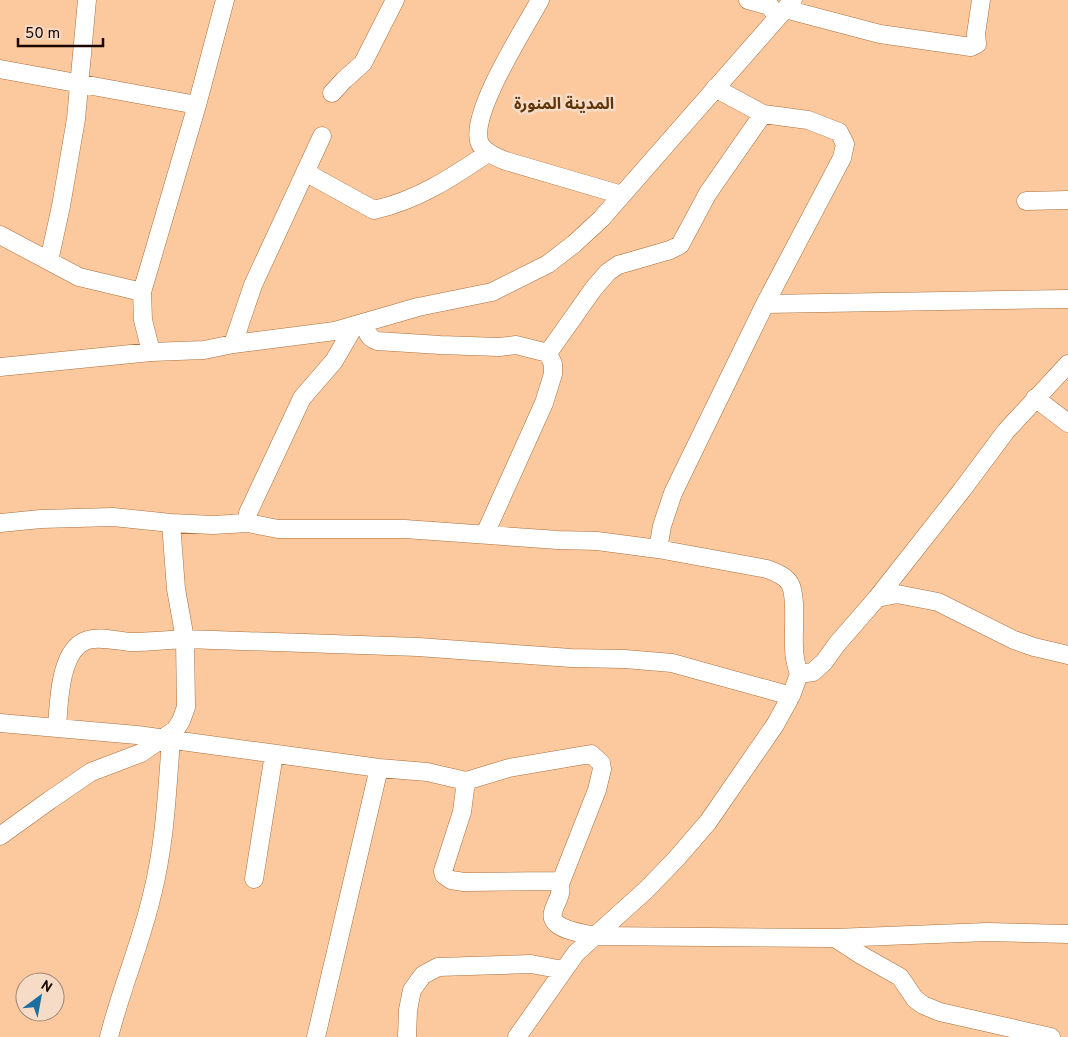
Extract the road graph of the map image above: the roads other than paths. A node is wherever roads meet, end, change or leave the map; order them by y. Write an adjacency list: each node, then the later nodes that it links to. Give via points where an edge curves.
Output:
1 (86, 0): 9 (street)
2 (225, 0): 12 (street)
3 (395, 0): 11 (street, via 363,63)
4 (540, 0): 15 (street, via 496,78 481,116 479,142)
5 (748, 0): 7 (street)
6 (981, 0): 7 (street, via 977,44 971,47 880,34)
7 (785, 9): 10 (street)
8 (0, 69): 9 (street)
9 (79, 83): 12 (street); 21 (street, via 74,137)
10 (715, 88): 13 (street); 17 (street)
11 (332, 93)
12 (197, 105): 22 (street)
13 (764, 114): 24 (street, via 825,125 839,132 844,144 842,158); 28 (street, via 708,193 680,245 618,265 608,272)
14 (322, 136): 16 (street)
15 (488, 153): 16 (street, via 445,181 398,204 374,210); 17 (street)
16 (305, 172): 26 (street, via 254,285)
17 (622, 195): 25 (street, via 574,244 548,264 522,278 492,292 418,307)
18 (1068, 200): 19 (street)
19 (1026, 201)
20 (0, 235): 21 (street)
21 (49, 261): 22 (street, via 79,277)
22 (142, 292): 27 (street, via 143,320)
23 (1068, 299): 24 (street)
24 (765, 304): 37 (street, via 673,493)
25 (361, 324): 26 (street, via 335,332); 28 (street, via 370,339 377,341 516,345); 35 (street, via 302,398 248,513)
26 (233, 344): 27 (street, via 204,350)
27 (151, 352): 30 (street)
28 (548, 353): 36 (street, via 553,374 544,403)
29 (1068, 364): 31 (street)
30 (0, 367)
31 (1035, 398): 32 (street); 38 (street)
32 (1068, 423)
33 (0, 523): 34 (street, via 113,517)
34 (171, 523): 35 (street); 39 (street, via 176,589)
35 (248, 523): 36 (street, via 278,529 405,529)
36 (485, 534): 37 (street, via 597,541)
37 (658, 549): 41 (street, via 767,569 785,578 791,584 793,594 795,662)
38 (877, 598): 40 (street, via 897,594 938,602 1014,640); 41 (street, via 824,662 813,672)
39 (185, 640): 42 (street, via 418,648 663,662); 44 (street, via 133,642 93,639 79,644 64,671); 45 (street, via 186,707 181,721)
40 (1068, 655)
41 (799, 674): 42 (street)
42 (791, 696): 53 (street, via 775,725 708,822 646,890)
43 (0, 723): 44 (street)
44 (57, 727): 45 (street)
45 (167, 739): 46 (street); 49 (street, via 92,772); 56 (street, via 163,843 152,895)
46 (274, 754): 47 (street); 50 (street)
47 (380, 768): 48 (street, via 427,772); 57 (street)
48 (466, 781): 51 (street, via 462,812 444,875 464,882 548,880); 51 (street, via 510,768 574,756 591,754 601,763 598,790)
49 (0, 836)
50 (254, 879)
51 (560, 884): 53 (street, via 561,890 553,909 556,923)
52 (1068, 934): 54 (street, via 987,932)
53 (595, 936): 54 (street); 55 (street)
54 (835, 938): 60 (street, via 900,977 923,1005 940,1012)
55 (563, 970): 58 (street, via 531,964 438,967 423,975 412,990); 59 (street)
56 (109, 1037)
57 (316, 1037)
58 (407, 1037)
59 (517, 1037)
60 (1051, 1037)

